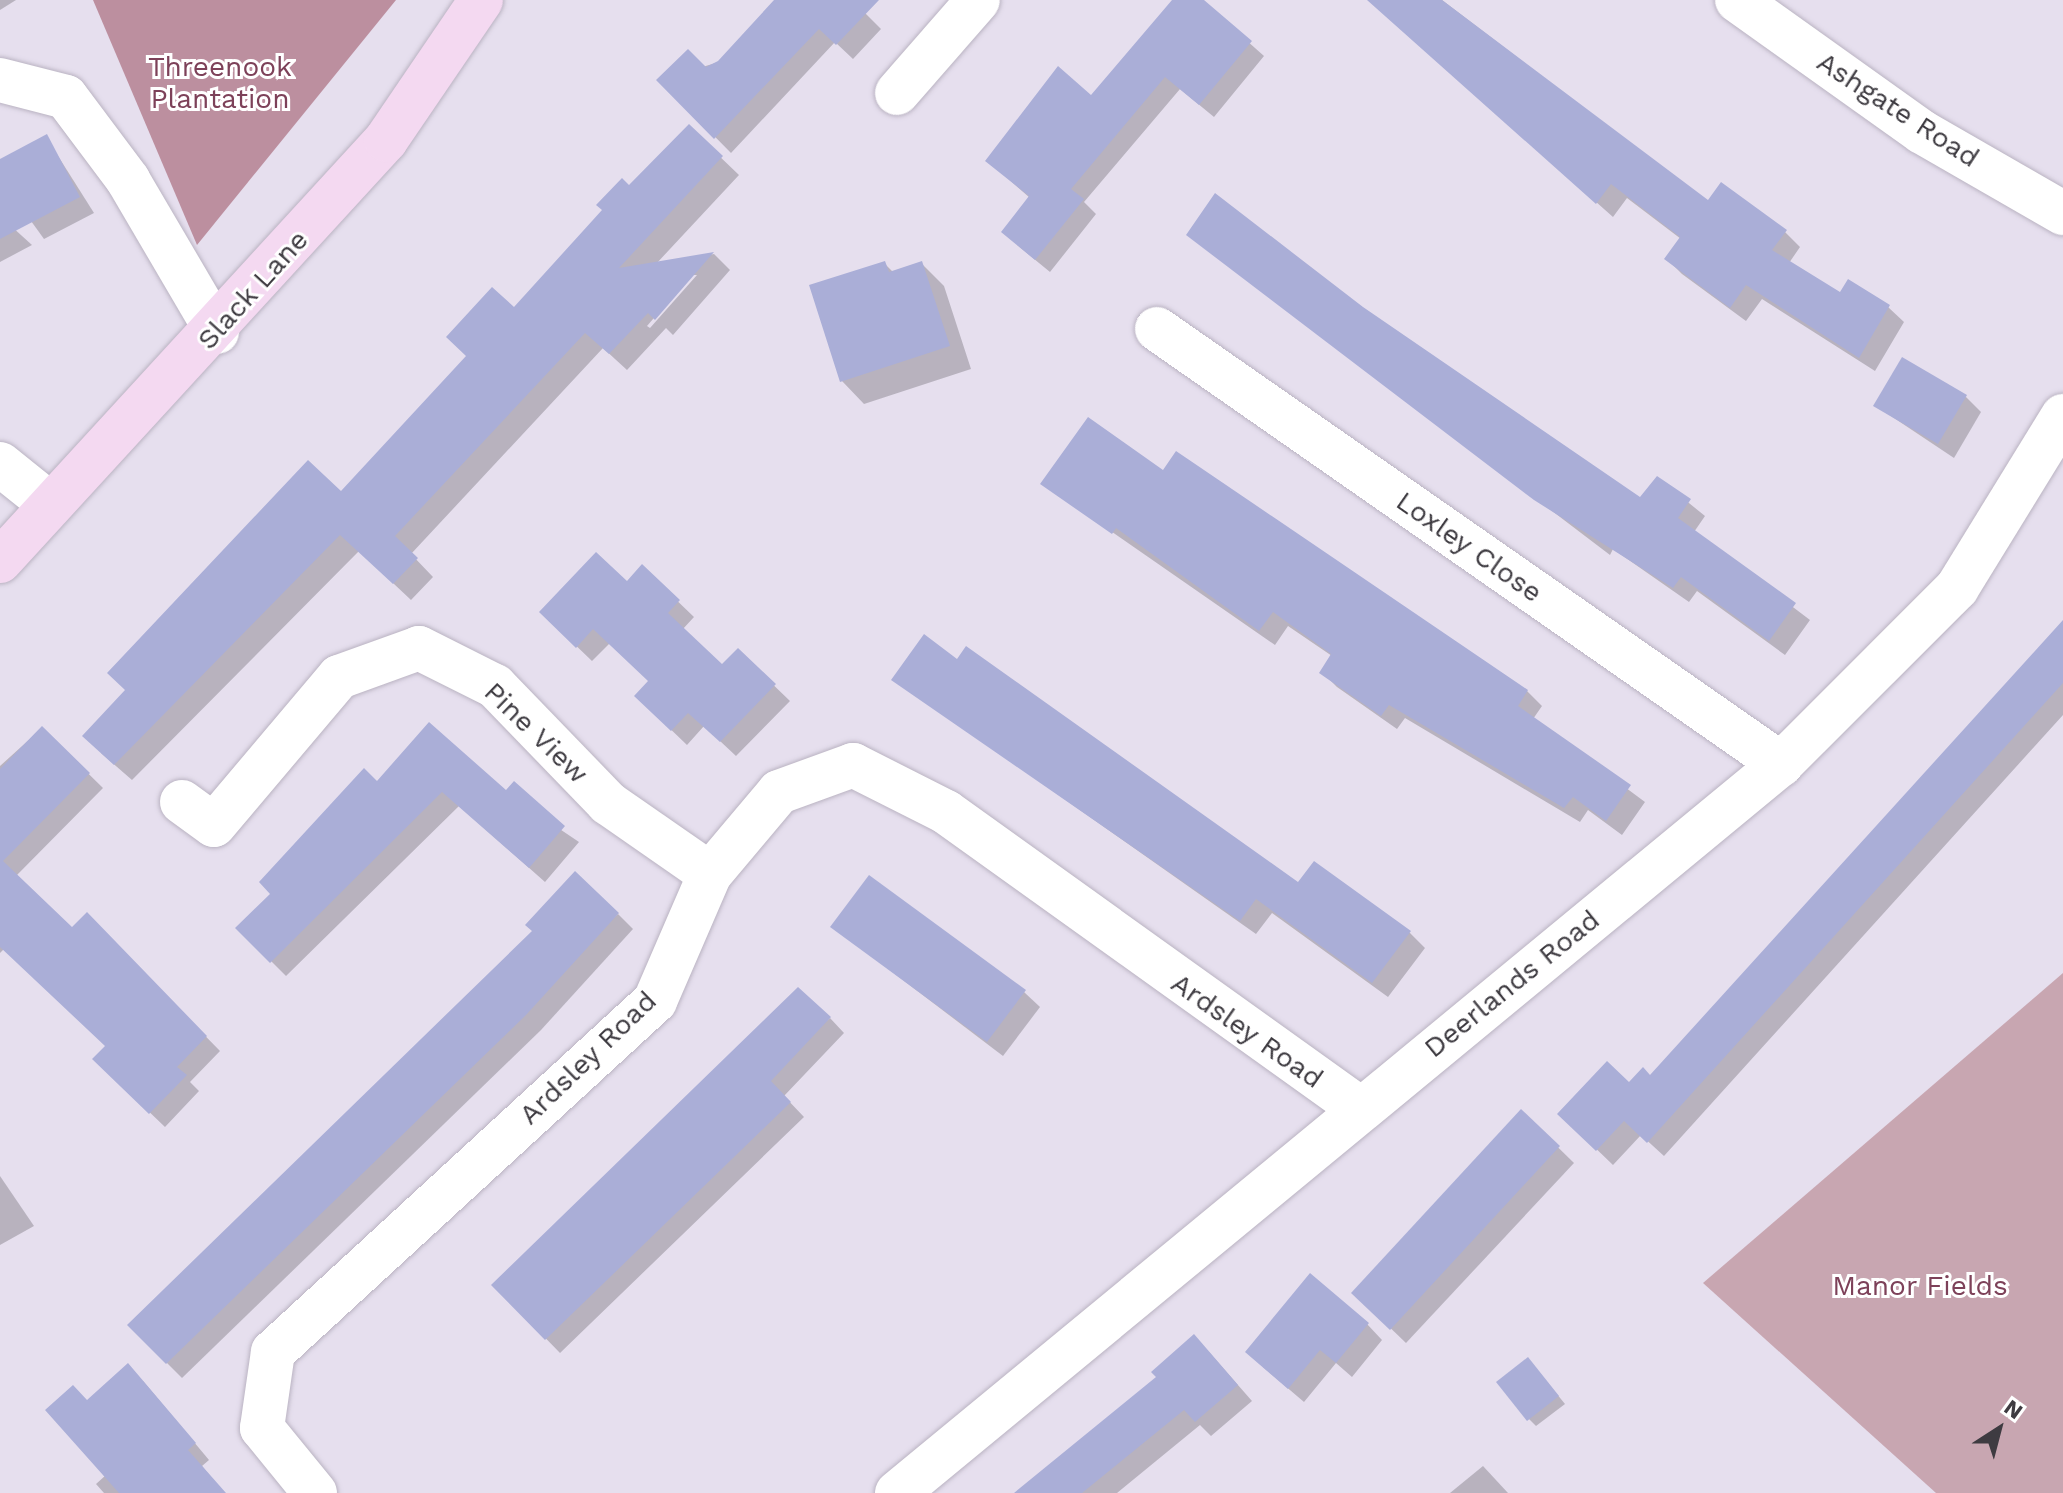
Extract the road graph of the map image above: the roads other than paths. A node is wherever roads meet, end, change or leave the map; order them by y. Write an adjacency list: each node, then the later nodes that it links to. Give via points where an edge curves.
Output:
1 (481, 0): 8 (main road, Slack Lane, via 386,140)
2 (978, 0): 5 (street)
3 (1737, 0): 6 (street, Ashgate Road, via 1922,132)
4 (0, 80): 8 (street, via 66,97 128,180)
5 (897, 93)
6 (2063, 213)
7 (1157, 329): 13 (street, Loxley Close)
8 (217, 332): 11 (main road, Slack Lane)
9 (2063, 416): 13 (street, Deerlands Road, via 1957,588)
10 (0, 464): 11 (street)
11 (51, 505): 12 (main road, Slack Lane)
12 (0, 561)
13 (1781, 764): 16 (street, Deerlands Road)
14 (182, 802): 15 (street, Pine View, via 214,825 339,677 419,648 495,686 608,803)
15 (710, 874): 16 (street, Ardsley Road, via 779,792 853,765 946,812); 17 (street, Ardsley Road, via 655,1001 273,1352 262,1428)
16 (1359, 1108): 18 (street, Deerlands Road)
17 (315, 1493)
18 (897, 1493)

